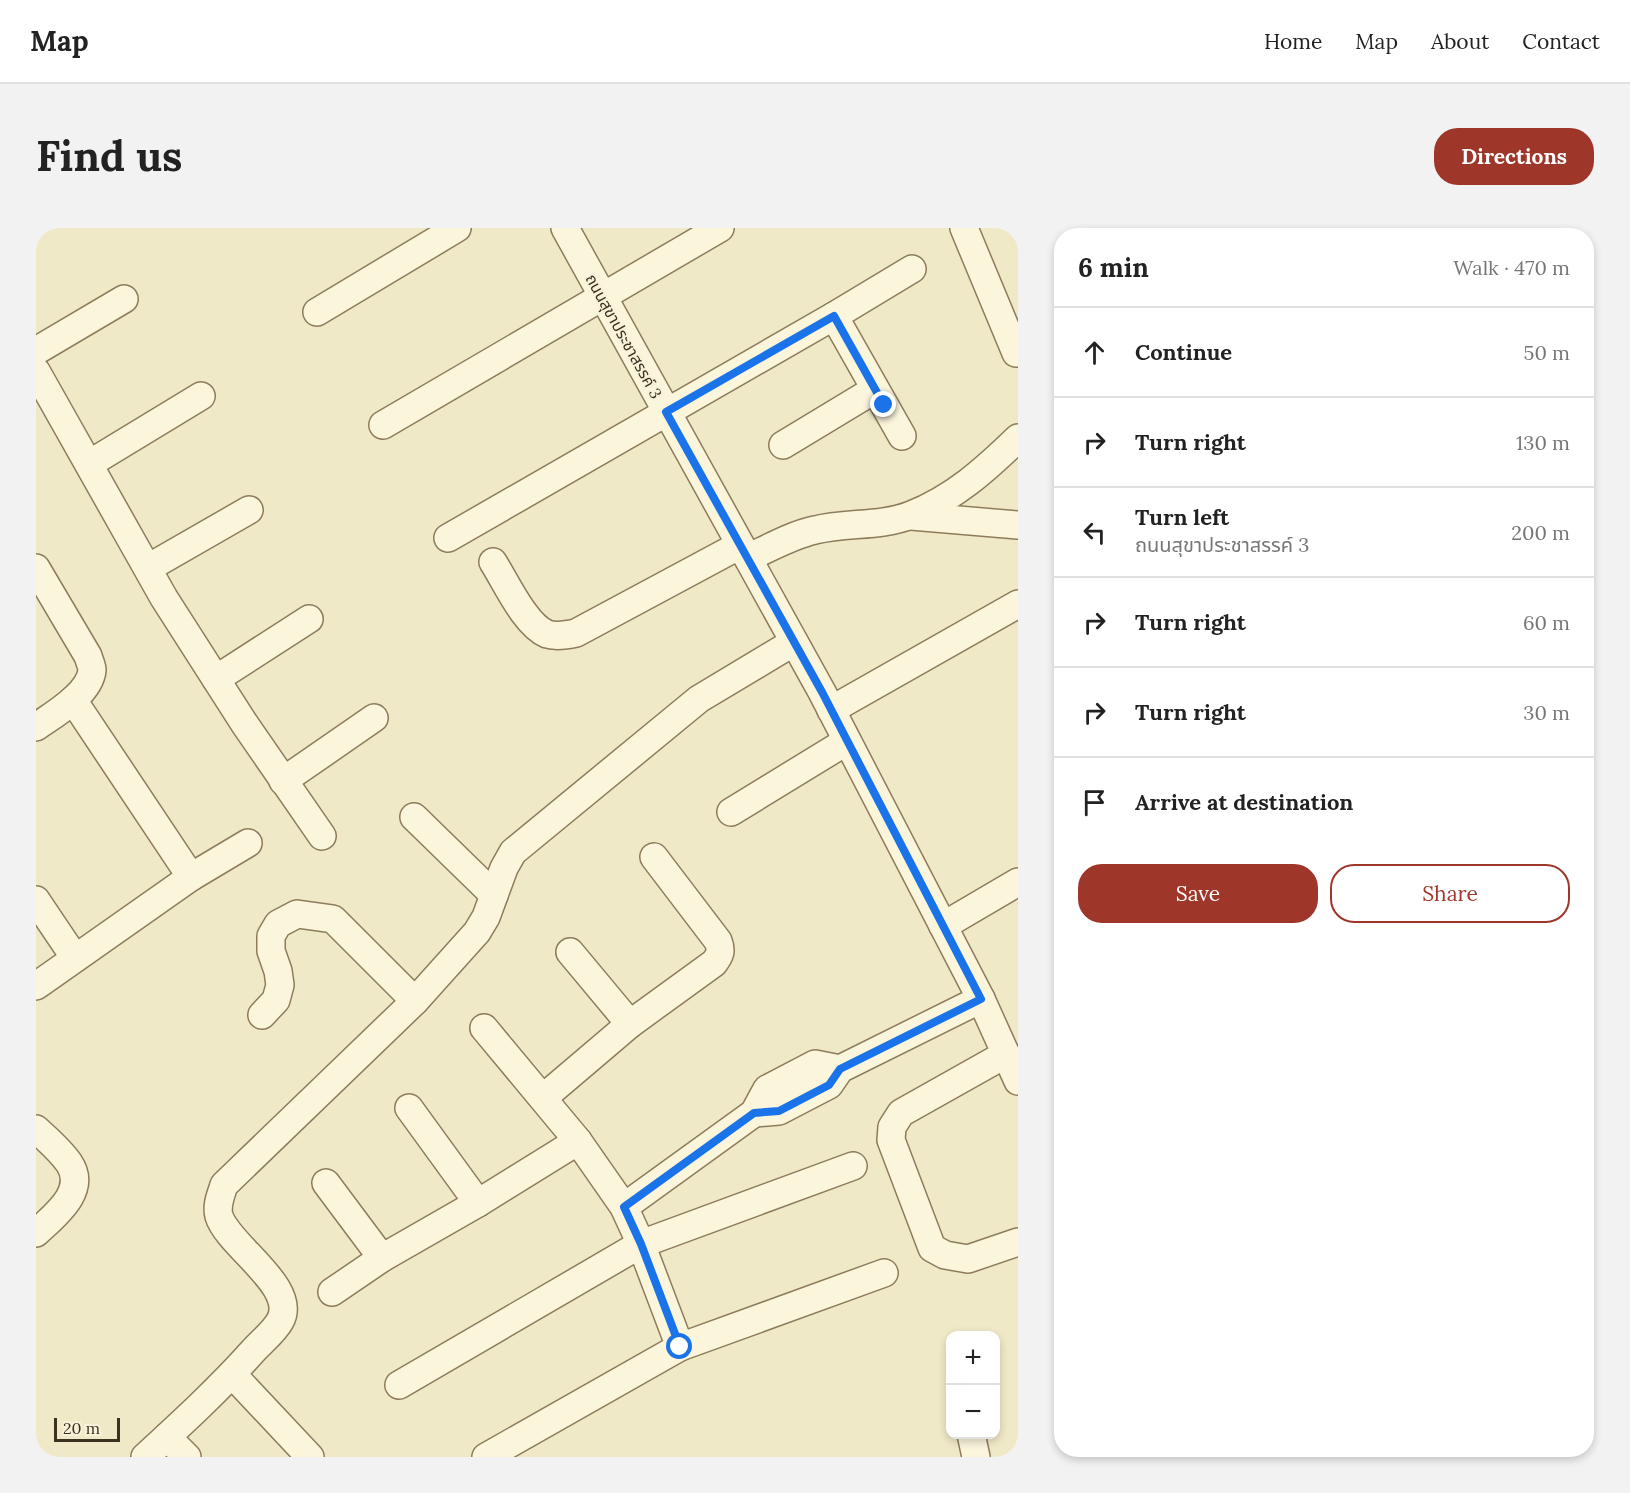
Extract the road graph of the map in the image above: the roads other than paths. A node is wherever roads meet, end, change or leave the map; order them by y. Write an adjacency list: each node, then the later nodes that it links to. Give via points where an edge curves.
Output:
1 (457, 228): 9 (street)
2 (565, 228): 6 (street, ถนนสุขาประชาสรรค์ 3)
3 (720, 228): 6 (street)
4 (964, 228): 8 (street)
5 (912, 269): 10 (street)
6 (603, 297): 16 (street, ถนนสุขาประชาสรรค์ 3); 17 (street)
7 (124, 299): 11 (street)
8 (1009, 308): 12 (street)
9 (316, 312)
10 (834, 316): 14 (street); 16 (street)
11 (36, 351)
12 (1016, 353)
13 (36, 371): 21 (street)
14 (874, 390): 18 (street); 20 (street)
15 (201, 396): 21 (street)
16 (666, 412): 25 (street); 26 (street, ถนนสุขาประชาสรรค์ 3)
17 (383, 424)
18 (902, 436)
19 (1018, 438): 23 (street, via 969,483)
20 (783, 445)
21 (89, 464): 29 (street)
22 (249, 510): 29 (street)
23 (910, 516): 24 (street); 26 (street, via 815,530)
24 (1018, 525)
25 (448, 538)
26 (744, 551): 27 (street, via 576,633 561,635 549,635 535,627); 32 (street, ถนนสุขาประชาสรรค์ 3)
27 (493, 562)
28 (36, 568): 34 (street, via 92,669 89,680)
29 (148, 568): 33 (street)
30 (1018, 604): 35 (street)
31 (309, 619): 33 (street)
32 (794, 642): 35 (street, ถนนสุขาประชาสรรค์ 3); 47 (street, via 699,699 513,852)
33 (216, 679): 39 (street)
34 (73, 700): 37 (street); 45 (street)
35 (831, 710): 38 (street, ถนนสุขาประชาสรรค์ 3)
36 (374, 718): 39 (street)
37 (36, 727)
38 (847, 741): 40 (street); 49 (street, ถนนสุขาประชาสรรค์ 3)
39 (283, 781): 42 (street)
40 (731, 812)
41 (414, 817): 47 (street)
42 (322, 836)
43 (248, 843): 45 (street)
44 (654, 857): 56 (street, via 721,950 714,963)
45 (191, 877): 51 (street)
46 (1018, 882): 49 (street)
47 (494, 895): 54 (street, via 477,932)
48 (36, 900): 51 (street)
49 (943, 926): 53 (street, ถนนสุขาประชาสรรค์ 3)
50 (570, 952): 56 (street)
51 (75, 958): 52 (street)
52 (36, 986)
53 (981, 999): 58 (street, ถนนสุขาประชาสรรค์ 3); 67 (street, via 840,1069 829,1085 779,1111 754,1113)
54 (415, 1001): 55 (street, via 333,919 297,914 278,924 271,936 280,985 276,1000); 75 (street, via 224,1185 219,1215 227,1230 272,1281 283,1301 281,1320)
55 (262, 1015)
56 (630, 1024): 60 (street)
57 (484, 1028): 60 (street)
58 (1005, 1053): 59 (street, ถนนสุขาประชาสรรค์ 3); 69 (street, via 901,1113 891,1127 891,1140 932,1248 968,1259)
59 (1018, 1081)
60 (543, 1098): 63 (street)
61 (409, 1108): 66 (street)
62 (36, 1128): 68 (street, via 70,1164 75,1179 72,1194 62,1208)
63 (578, 1141): 66 (street); 67 (street)
64 (853, 1166): 70 (street)
65 (326, 1183): 71 (street)
66 (478, 1203): 71 (street)
67 (624, 1207): 70 (street)
68 (36, 1233)
69 (1018, 1242)
70 (641, 1244): 74 (street); 76 (street)
71 (382, 1258): 73 (street)
72 (884, 1273): 74 (street)
73 (332, 1292)
74 (680, 1347): 82 (street)
75 (232, 1374): 77 (street); 81 (street)
76 (399, 1385)
77 (167, 1437): 79 (street); 80 (street)
78 (972, 1439): 83 (street)
79 (145, 1457)
80 (187, 1457)
81 (310, 1457)
82 (486, 1457)
83 (976, 1457)

